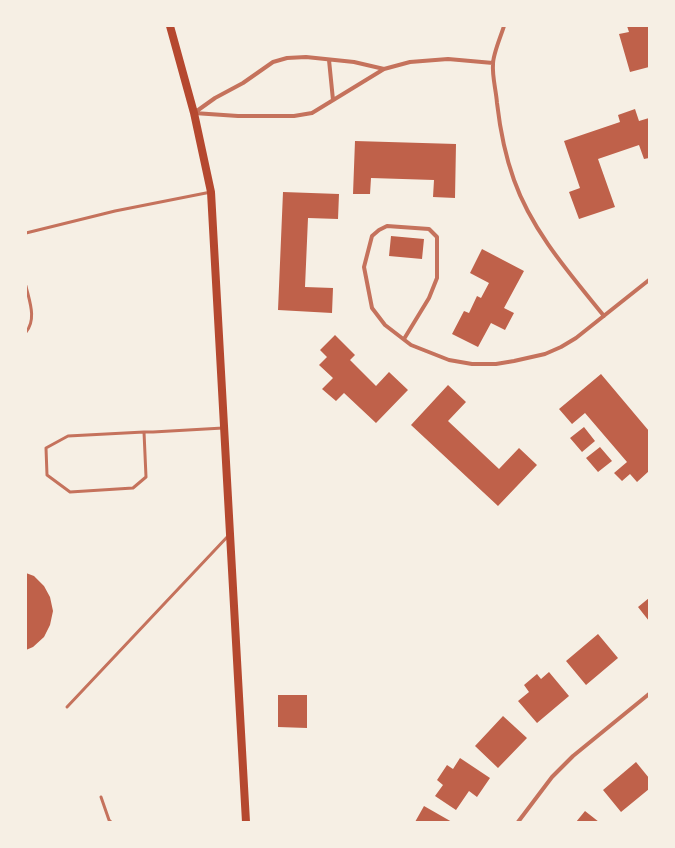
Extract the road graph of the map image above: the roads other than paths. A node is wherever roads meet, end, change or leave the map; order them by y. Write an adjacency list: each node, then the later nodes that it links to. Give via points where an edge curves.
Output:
1 (170, 26): 7 (main road)
2 (504, 26): 4 (street)
3 (329, 60): 5 (street, via 354,62); 6 (street); 7 (street, via 306,56 273,62)
4 (493, 63): 5 (street, via 448,59 410,62); 12 (street, via 499,123 514,181 540,232 558,259)
5 (384, 69): 6 (street)
6 (334, 100): 7 (street, via 312,113 294,116)
7 (194, 113): 8 (main road)
8 (211, 192): 9 (lane, via 115,211); 15 (main road)
9 (26, 233)
10 (649, 280): 12 (street)
11 (26, 286): 13 (lane, via 31,325)
12 (604, 316): 14 (street, via 561,347 545,354 496,364 472,364 450,360)
13 (26, 332)
14 (404, 339): 14 (street, via 385,325 372,308 364,267 372,236 387,226 429,229 437,238 437,278 429,298)
15 (225, 428): 16 (lane); 17 (main road)
16 (144, 432): 16 (lane, via 146,477 133,488 70,492 47,475 46,448 68,436)
17 (230, 533): 19 (lane); 22 (main road)
18 (649, 694): 23 (street, via 573,756 552,777)
19 (67, 707)
20 (101, 796): 21 (lane)
21 (111, 822)
22 (246, 822)
23 (518, 822)

